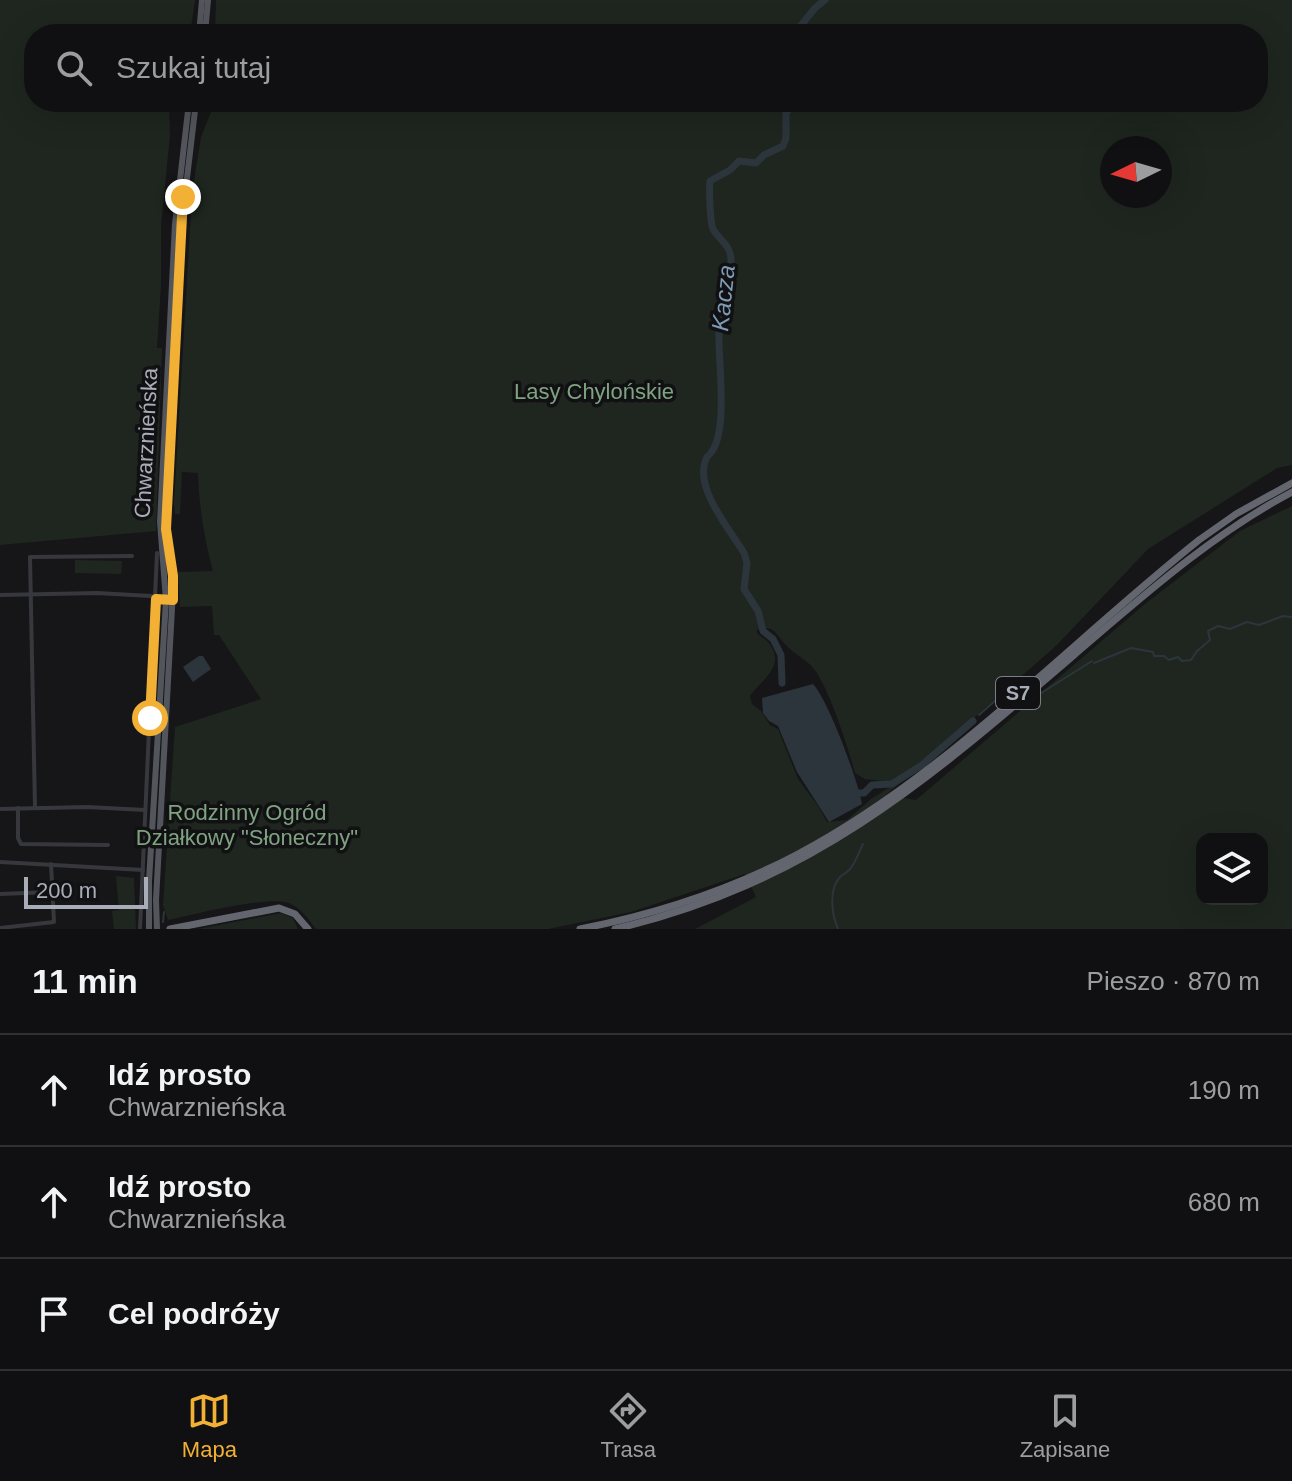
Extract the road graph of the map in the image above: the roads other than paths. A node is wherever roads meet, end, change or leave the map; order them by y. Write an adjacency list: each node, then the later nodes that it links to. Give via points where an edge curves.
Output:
1 (205, 0): 2 (main road); 3 (main road)
2 (201, 24)
3 (205, 24)
4 (189, 112): 6 (main road, Chwarznieńska)
5 (193, 112): 6 (main road, Chwarznieńska)
6 (189, 128): 14 (main road, Chwarznieńska, via 175,224 160,522)
7 (1292, 483): 32 (highway, S7, via 1199,540 958,744 849,825 712,893)
8 (1292, 492): 33 (highway, S7, via 1206,545 945,764 852,831 741,888)
9 (157, 553): 13 (street)
10 (132, 556): 11 (street, via 32,556)
11 (31, 594): 12 (street); 13 (street); 16 (street)
12 (0, 595)
13 (156, 599): 14 (street); 18 (street)
14 (170, 600): 28 (main road, Chwarznieńska); 29 (main road, Chwarznieńska)
15 (18, 808): 16 (street); 17 (street); 19 (street, via 21,844)
16 (35, 808): 18 (street)
17 (0, 809)
18 (145, 810): 22 (street)
19 (108, 845)
20 (0, 862): 21 (street)
21 (51, 864): 22 (street); 23 (street)
22 (143, 870): 27 (street)
23 (52, 892): 24 (street); 26 (street, via 54,922)
24 (0, 894)
25 (302, 925): 30 (highway, via 292,911 279,908); 31 (highway)
26 (0, 928)
27 (140, 929)
28 (149, 929)
29 (157, 929)
30 (170, 929)
31 (308, 929)
32 (580, 929)
33 (615, 929)

